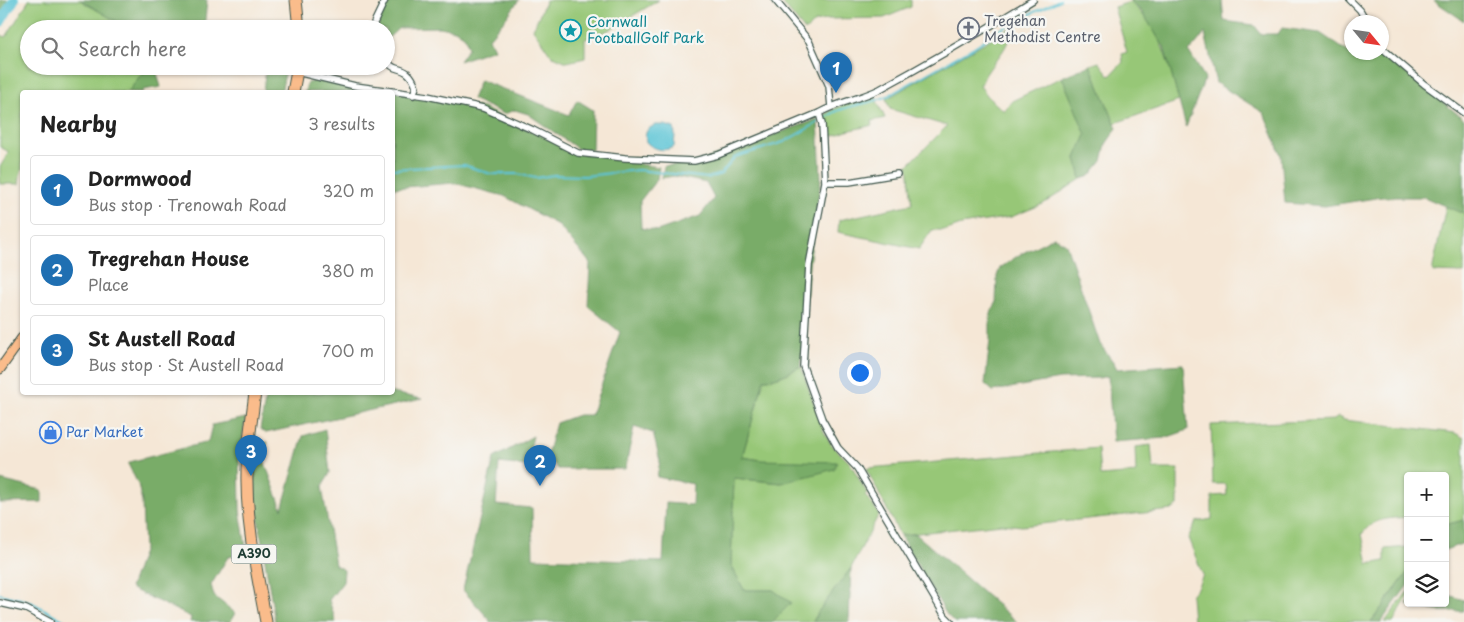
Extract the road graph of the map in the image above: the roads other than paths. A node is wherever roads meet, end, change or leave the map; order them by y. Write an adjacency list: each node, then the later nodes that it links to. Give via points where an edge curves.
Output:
1 (296, 0): 7 (highway)
2 (385, 0): 8 (street)
3 (775, 0): 17 (street, via 809,41 829,86)
4 (1033, 0): 17 (street, via 877,90)
5 (1350, 0): 6 (street)
6 (1363, 15)
7 (298, 20)
8 (375, 20)
9 (1389, 54): 18 (street)
10 (395, 67): 16 (street, via 411,75 416,87)
11 (297, 75): 13 (highway)
12 (318, 75): 14 (street)
13 (294, 90)
14 (381, 90)
15 (395, 92): 16 (street)
16 (413, 95): 19 (street, via 484,108 578,153 639,159 694,161)
17 (830, 107): 19 (street)
18 (1464, 113)
19 (821, 118): 21 (street)
20 (897, 174): 21 (street, via 849,182)
21 (825, 182): 28 (street, via 809,265 803,366 822,419 838,448 857,468 944,616)
22 (20, 341): 23 (main road)
23 (0, 369)
24 (255, 395): 27 (highway, A390, via 247,499)
25 (0, 604): 26 (street, via 26,609)
26 (50, 622)
27 (266, 622)
28 (951, 622)

